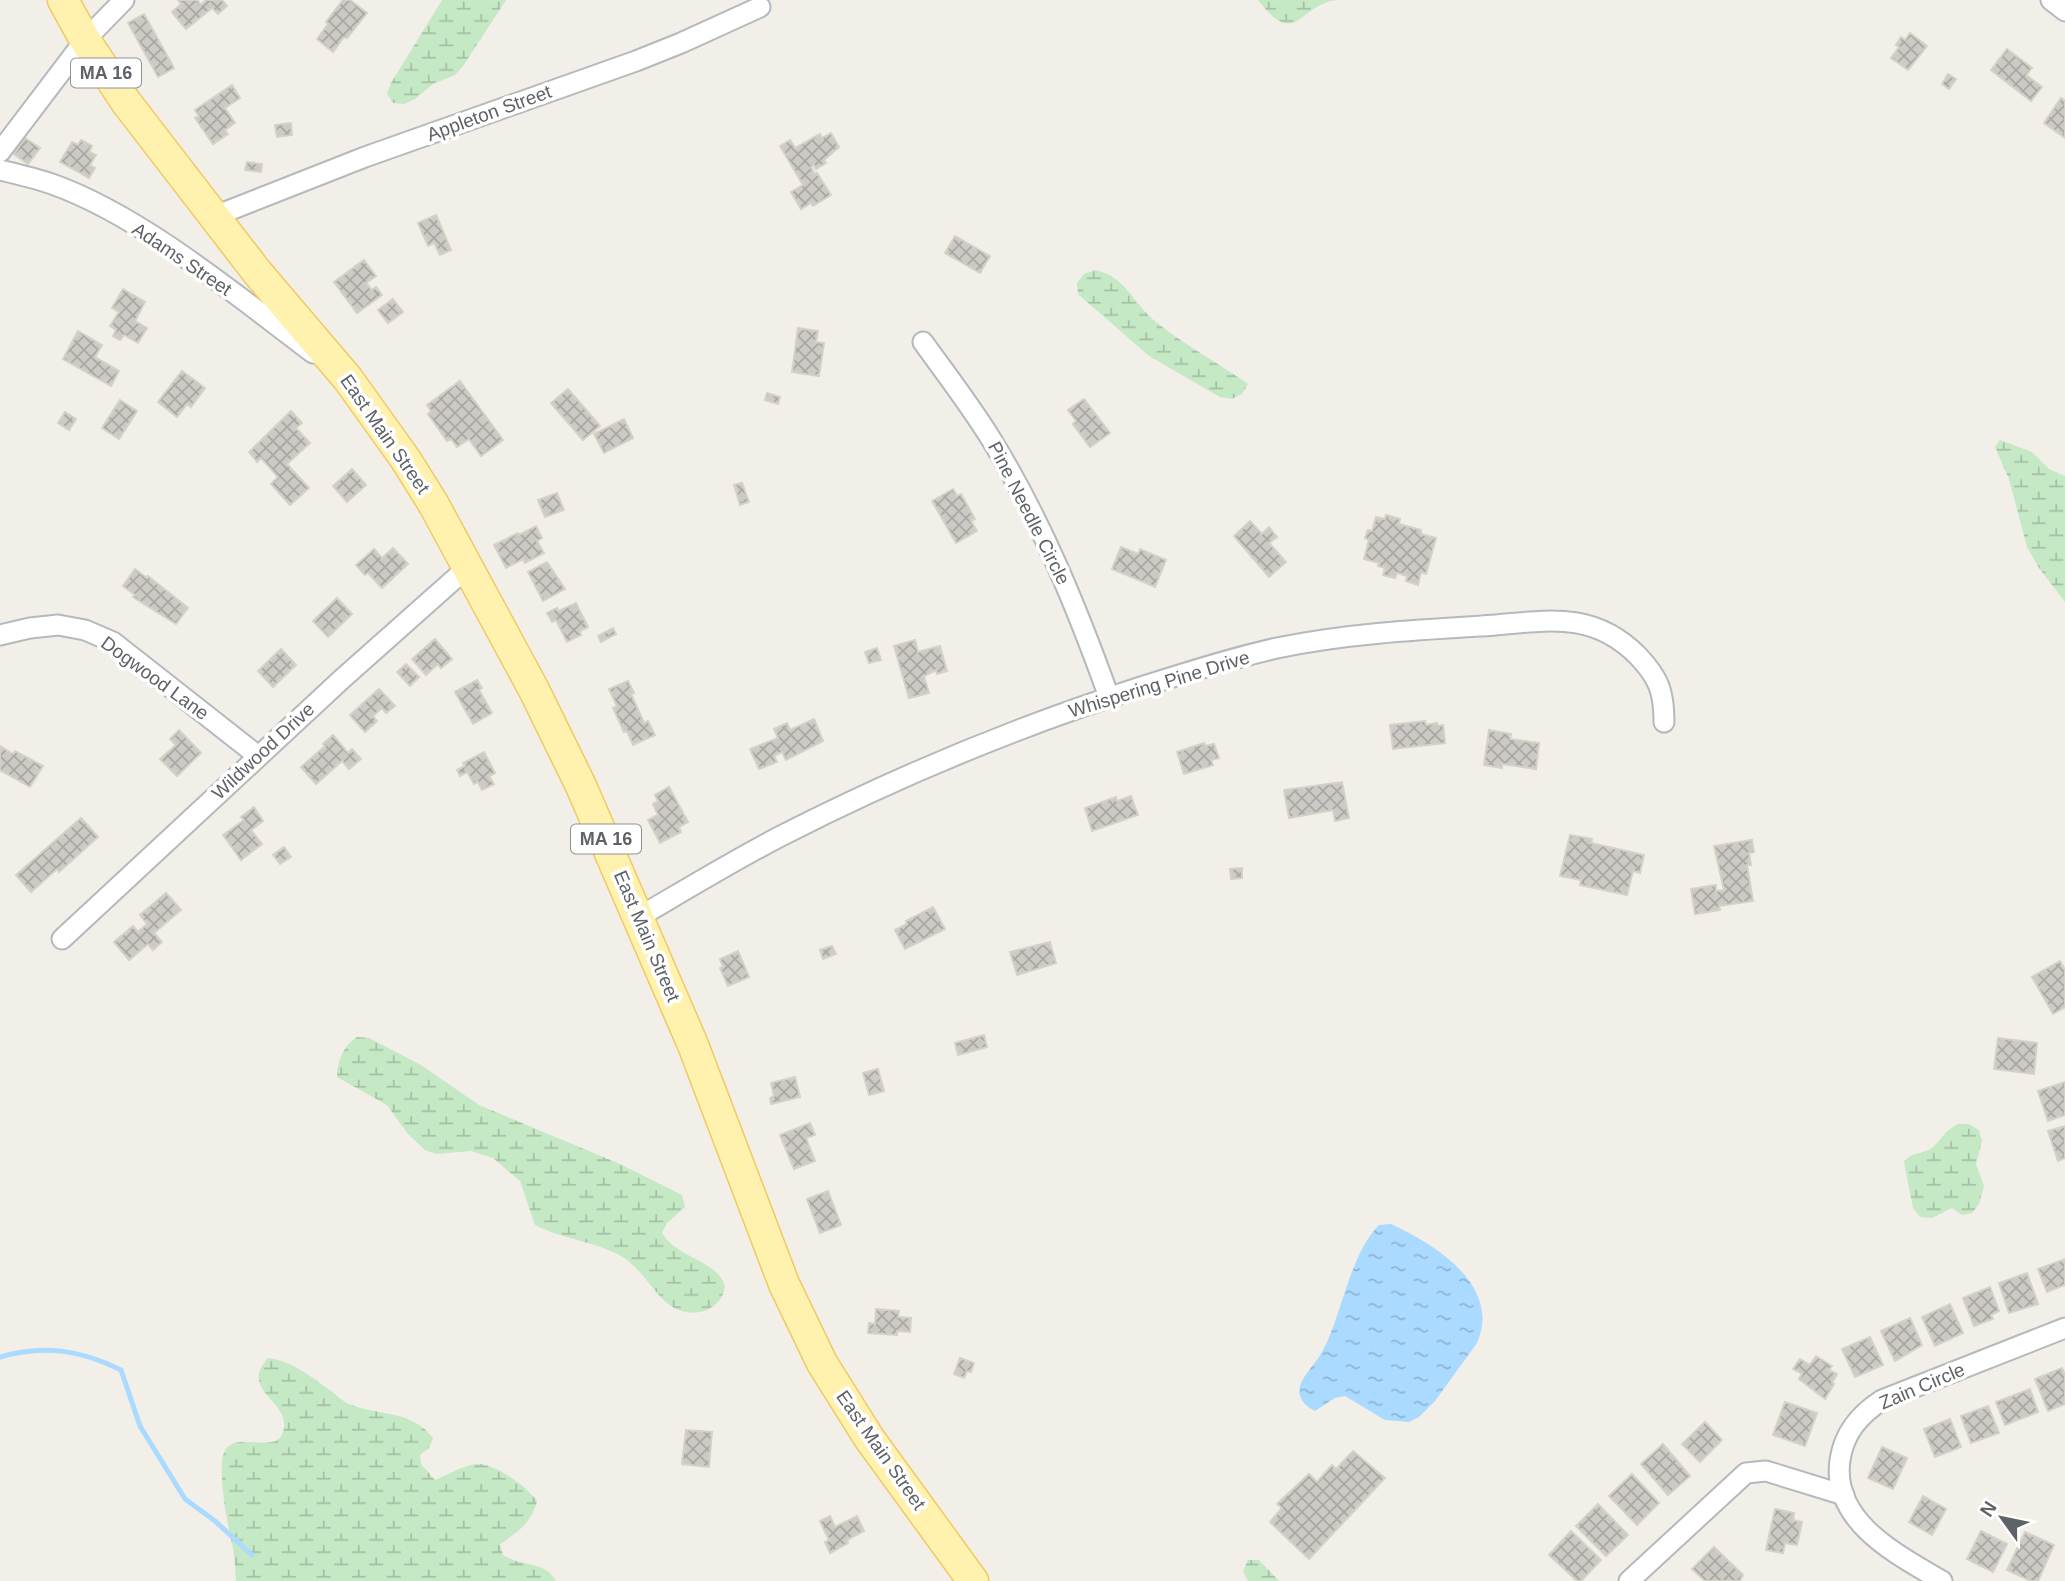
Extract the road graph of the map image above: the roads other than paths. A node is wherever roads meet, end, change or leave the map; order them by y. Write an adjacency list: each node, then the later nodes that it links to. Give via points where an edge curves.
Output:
1 (63, 0): 6 (main road, MA 16)
2 (124, 0): 6 (street)
3 (2051, 0): 5 (street)
4 (761, 7): 9 (street, Appleton Street, via 636,61 365,157)
5 (2065, 11)
6 (85, 40): 7 (street); 9 (main road, East Main Street / MA 16)
7 (0, 152)
8 (0, 170): 11 (street, Adams Street, via 79,195 130,223)
9 (215, 216): 11 (main road, East Main Street / MA 16)
10 (923, 342): 14 (street, Pine Needle Circle, via 991,438 1024,496 1083,623)
11 (348, 379): 12 (main road, East Main Street / MA 16, via 406,460)
12 (468, 567): 16 (street, Wildwood Drive); 17 (main road, East Main Street / MA 16, via 558,737)
13 (0, 635): 16 (street, Dogwood Lane, via 58,625 113,642)
14 (1109, 697): 15 (street, Whispering Pine Drive, via 1302,643 1560,621 1598,626 1634,652 1658,680); 17 (street, Whispering Pine Drive, via 869,793 776,839)
15 (1664, 722)
16 (258, 756): 18 (street, Wildwood Drive)
17 (639, 917): 22 (main road, East Main Street / MA 16, via 784,1284 819,1357 869,1438)
18 (62, 939)
19 (2065, 1328): 20 (street, Zain Circle, via 1868,1409 1842,1452 1839,1469)
20 (1844, 1495): 21 (street, Zain Circle, via 1866,1530); 23 (street, via 1766,1471 1746,1473)
21 (1921, 1576): 24 (street, Zain Circle)
22 (974, 1581)
23 (1629, 1581)
24 (1942, 1581)

